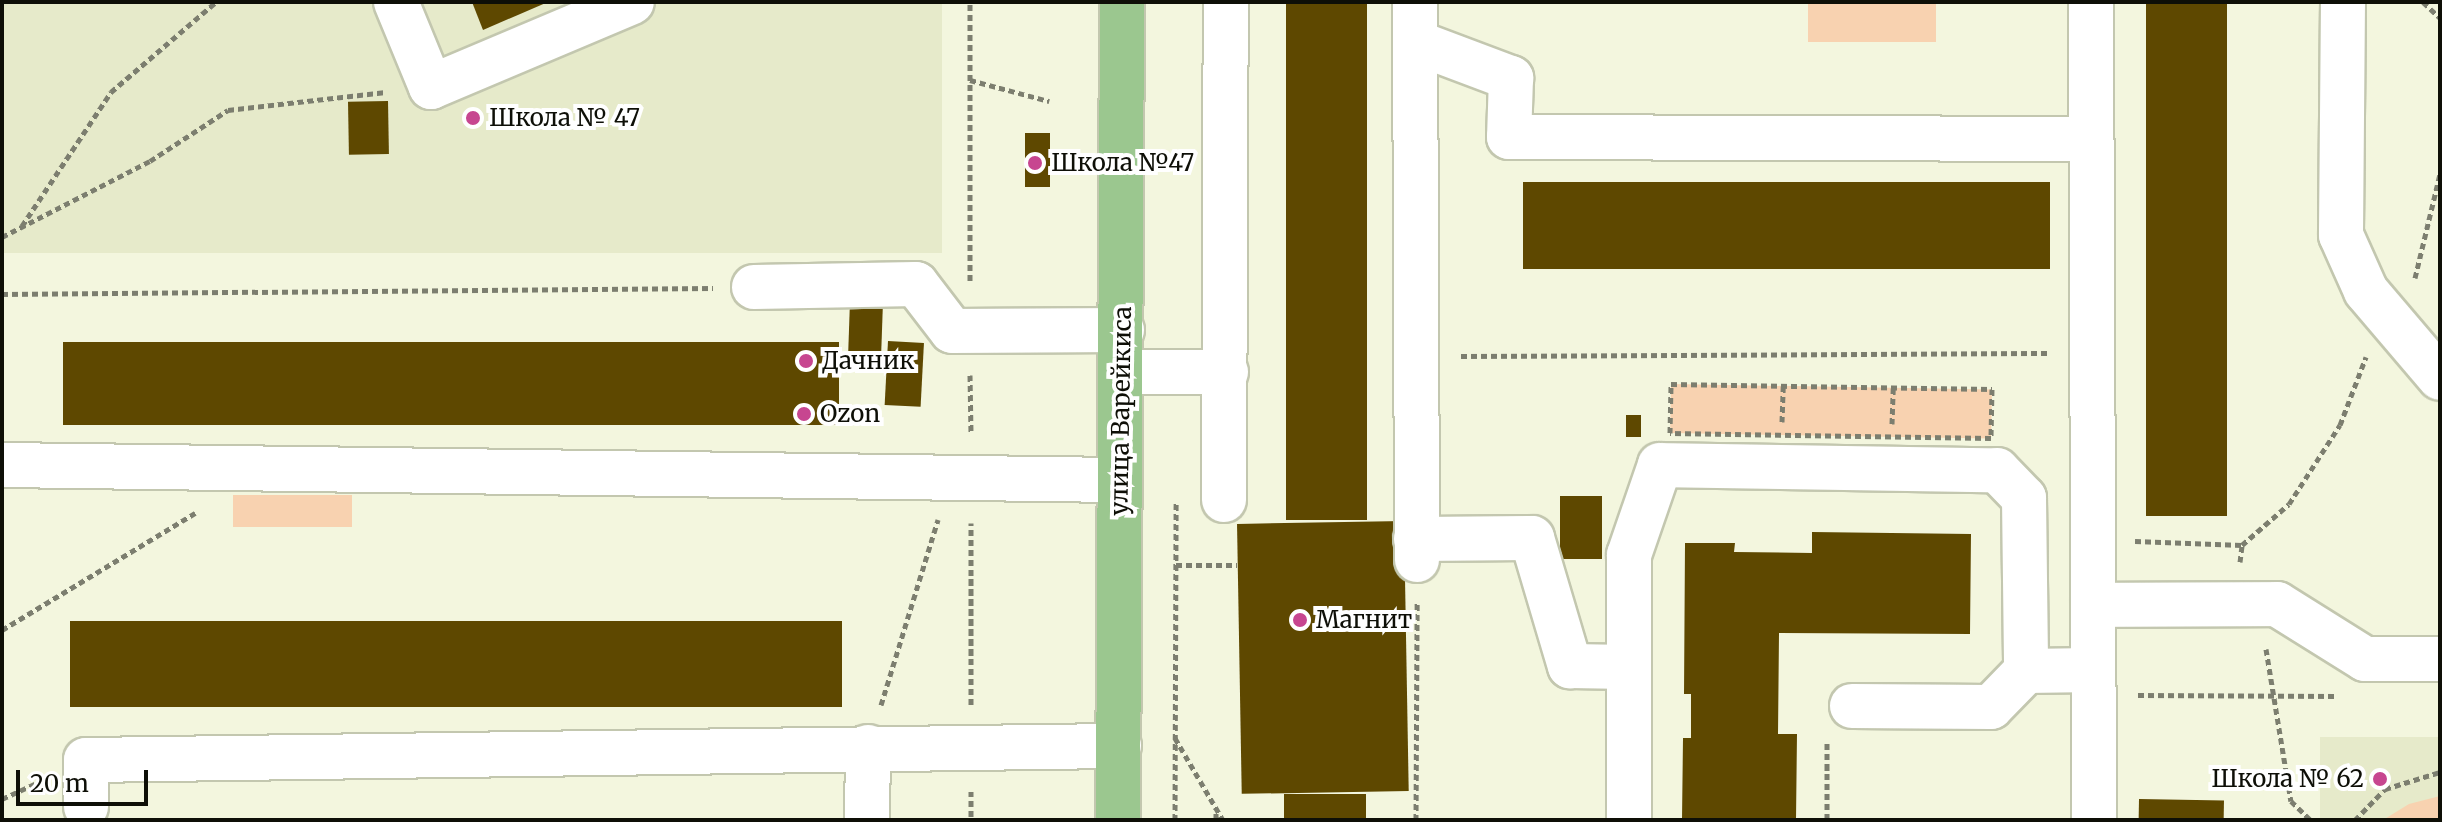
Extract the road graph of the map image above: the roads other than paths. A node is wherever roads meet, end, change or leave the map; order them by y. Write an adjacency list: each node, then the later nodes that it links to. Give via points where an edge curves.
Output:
1 (396, 2): 7 (lane, via 431,87)
2 (632, 2): 7 (lane)
3 (1122, 2): 11 (main road, улица Варейкиса)
4 (1226, 2): 12 (lane)
5 (2091, 2): 9 (lane)
6 (2343, 2): 13 (lane, via 2341,235 2366,291)
7 (586, 11)
8 (1415, 22): 9 (lane, via 1511,78 1509,137); 19 (lane, via 1416,550 1532,538 1570,666)
9 (2091, 139): 17 (lane)
10 (754, 287): 11 (lane, via 916,284 952,331 970,329)
11 (1121, 351): 12 (lane); 15 (main road, улица Варейкиса)
12 (1226, 372): 16 (lane)
13 (2440, 378)
14 (2, 465): 15 (lane)
15 (1120, 480): 23 (main road, улица Варейкиса)
16 (1224, 500)
17 (2093, 605): 18 (lane, via 2277,604 2365,659); 21 (lane)
18 (2440, 659)
19 (1629, 667): 20 (lane, via 1629,555 1660,465 1997,470 2024,498); 28 (lane)
20 (2026, 671): 21 (lane); 22 (lane, via 1991,707)
21 (2093, 683): 29 (lane)
22 (1852, 706)
23 (1119, 746): 24 (lane); 27 (main road, улица Варейкиса)
24 (868, 747): 25 (lane, via 86,760); 26 (lane)
25 (86, 807)
26 (867, 820)
27 (1118, 820)
28 (1629, 820)
29 (2094, 820)

